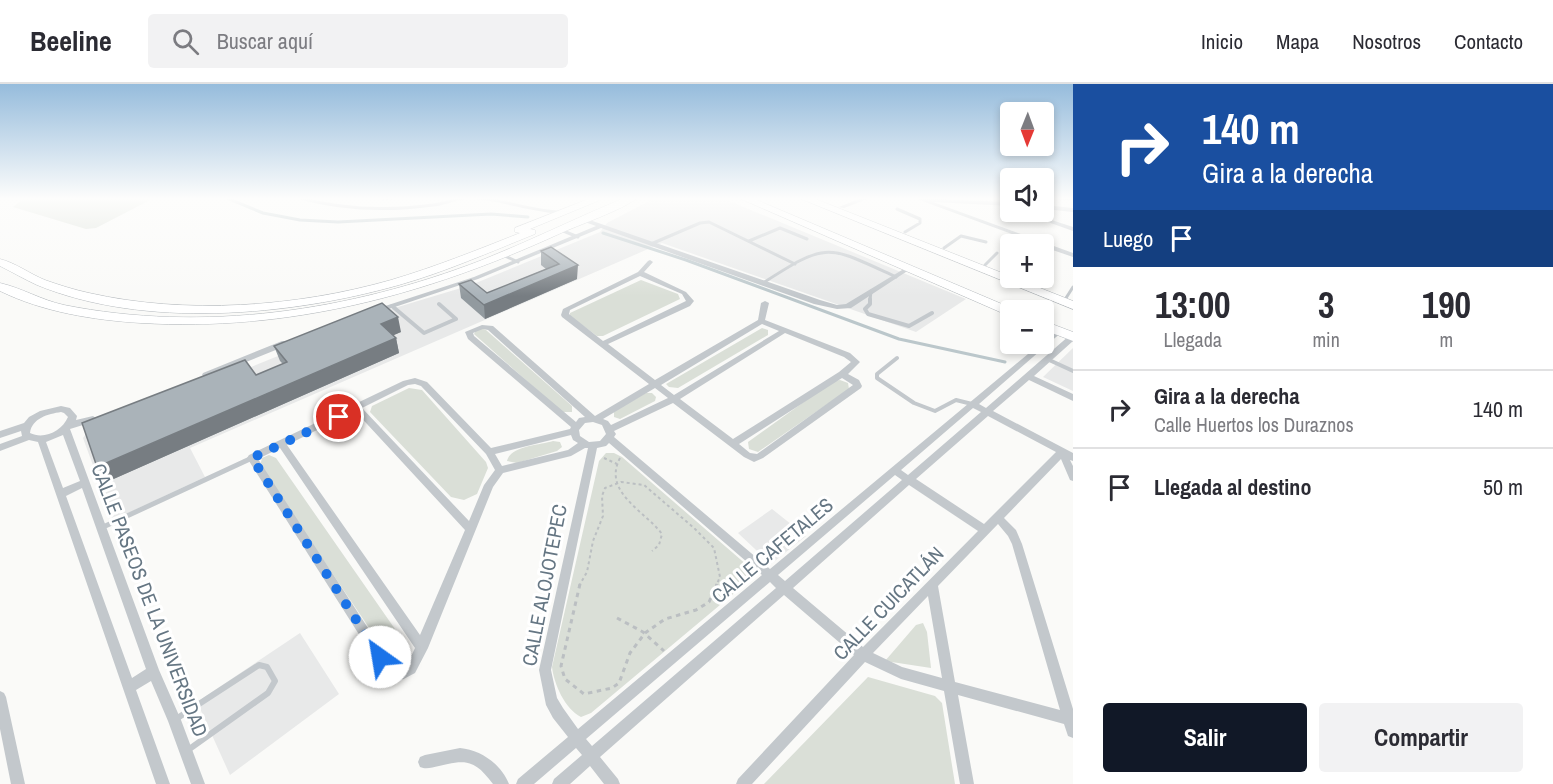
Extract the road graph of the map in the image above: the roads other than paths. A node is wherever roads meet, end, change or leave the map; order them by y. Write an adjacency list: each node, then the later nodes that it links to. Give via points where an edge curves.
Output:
1 (511, 231): 30 (highway)
2 (534, 231): 30 (highway)
3 (559, 231): 23 (highway)
4 (563, 231): 15 (lane)
5 (591, 231): 15 (street)
6 (614, 231): 19 (street)
7 (684, 231): 19 (lane)
8 (725, 231): 17 (lane)
9 (773, 231): 17 (lane)
10 (787, 231): 16 (lane)
11 (821, 231): 31 (highway)
12 (889, 231): 40 (highway)
13 (902, 231): 14 (highway)
14 (905, 232): 20 (highway)
15 (578, 237): 26 (street)
16 (807, 239)
17 (748, 241): 28 (lane)
18 (986, 242): 20 (lane, via 961,236)
19 (651, 244): 35 (street)
20 (944, 248): 29 (highway)
21 (1054, 248): 24 (street)
22 (997, 254): 29 (lane)
23 (503, 255): 26 (lane); 36 (highway, via 376,298 332,307 201,321 115,316 37,302)
24 (1073, 255)
25 (0, 262): 30 (highway, via 39,284 76,294 130,304 191,308 280,303 344,294)
26 (518, 262): 43 (street)
27 (650, 262): 33 (street)
28 (795, 264): 34 (lane, via 830,251); 35 (lane)
29 (985, 265): 32 (highway)
30 (440, 266)
31 (909, 268): 34 (street); 44 (highway)
32 (1000, 271)
33 (640, 273): 54 (street, via 565,311 566,318); 54 (street, via 684,293 690,300)
34 (896, 277): 39 (street)
35 (763, 283): 39 (street, via 824,304 848,306)
36 (0, 286)
37 (1073, 287): 40 (lane)
38 (1040, 288): 40 (highway)
39 (872, 291): 45 (lane, via 865,309 868,314 909,326)
40 (1071, 301)
41 (765, 303): 47 (street)
42 (439, 304): 43 (lane, via 456,319 424,333)
43 (392, 306): 46 (street)
44 (1000, 307)
45 (932, 313)
46 (364, 314)
47 (761, 321): 49 (street); 62 (street)
48 (1054, 329): 50 (highway)
49 (785, 330): 59 (street, via 854,360 855,364); 64 (street)
50 (1059, 331): 51 (street, CALLE CAFETALES); 52 (highway)
51 (1054, 335)
52 (1073, 337): 57 (street, CALLE CAFETALES)
53 (293, 339): 61 (street)
54 (603, 344): 62 (street)
55 (1031, 354): 65 (street, CALLE CAFETALES)
56 (897, 358): 65 (lane, via 877,374 885,384 930,410 937,411 956,400)
57 (1047, 360): 58 (lane); 60 (street, CALLE CAFETALES)
58 (1073, 371)
59 (842, 374): 78 (street); 78 (street, via 858,386 760,456 750,457)
60 (1028, 376): 63 (street); 67 (street, CALLE CAFETALES)
61 (198, 378)
62 (653, 385): 64 (street); 69 (street)
63 (1073, 398)
64 (672, 400): 73 (street); 78 (street)
65 (972, 404): 67 (street); 85 (street, CALLE CAFETALES)
66 (357, 408): 77 (street); 81 (street, via 416,381 424,384); 92 (street)
67 (987, 412): 82 (street); 87 (street, CALLE CAFETALES)
68 (104, 416): 71 (street)
69 (595, 419): 72 (street, via 582,420); 72 (street, via 490,328 469,332); 73 (street, via 605,423)
70 (27, 425): 71 (street, via 38,416 61,409 73,416); 74 (street); 75 (street)
71 (67, 427): 76 (street); 88 (street, CALLE PASEOS DE LA UNIVERSIDAD)
72 (574, 429): 79 (street, via 576,438); 81 (street)
73 (610, 434): 79 (street, via 603,444); 94 (street)
74 (0, 435): 75 (street)
75 (26, 438): 76 (street); 80 (street)
76 (41, 439): 89 (street)
77 (282, 444): 83 (street); 97 (street)
78 (733, 444)
79 (588, 445): 84 (street, via 571,453); 105 (street, CALLE ALOJOTEPEC, via 545,662 551,700)
80 (0, 448)
81 (489, 452): 84 (street)
82 (1068, 455): 86 (street); 90 (street, CALLE CUICATLÁN)
83 (252, 458): 91 (lane); 97 (street, via 390,674 398,676 411,669)
84 (500, 470): 92 (street, via 489,485)
85 (894, 470): 87 (street); 94 (street, CALLE CAFETALES)
86 (1073, 477)
87 (909, 480): 93 (street); 96 (street, CALLE CAFETALES)
88 (84, 483): 89 (street); 91 (street, CALLE PASEOS DE LA UNIVERSIDAD)
89 (61, 494): 100 (street)
90 (999, 519): 93 (street, CALLE CUICATLÁN); 104 (street, via 1017,544)
91 (101, 528): 99 (street, CALLE PASEOS DE LA UNIVERSIDAD)
92 (470, 529): 97 (street)
93 (986, 531): 95 (street, CALLE CUICATLÁN)
94 (770, 575): 96 (street); 105 (street, CALLE CAFETALES)
95 (932, 585): 98 (street, CALLE CUICATLÁN); 101 (street)
96 (785, 588): 98 (street); 107 (street, CALLE CAFETALES)
97 (422, 648)
98 (863, 655): 101 (street, via 901,673); 116 (street, CALLE CUICATLÁN)
99 (153, 672): 100 (street); 103 (street, CALLE PASEOS DE LA UNIVERSIDAD)
100 (128, 688): 110 (street)
101 (951, 688): 104 (street); 117 (street)
102 (0, 696): 109 (street)
103 (174, 720): 106 (street, CALLE PASEOS DE LA UNIVERSIDAD); 106 (lane, via 259,665 267,667 275,681 268,693)
104 (1072, 723)
105 (578, 737): 107 (street, CALLE ALOJOTEPEC); 113 (street, CALLE CAFETALES)
106 (186, 752): 111 (street, CALLE PASEOS DE LA UNIVERSIDAD)
107 (592, 755): 114 (street, CALLE CAFETALES); 115 (street, CALLE ALOJOTEPEC)
108 (426, 762): 112 (street, via 462,754 479,758)
109 (18, 784)
110 (163, 784)
111 (198, 784)
112 (502, 784)
113 (523, 784)
114 (559, 784)
115 (613, 784)
116 (743, 784)
117 (967, 784)

